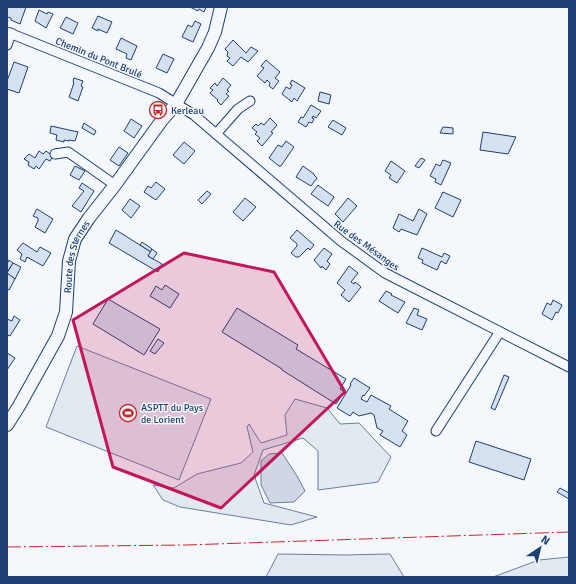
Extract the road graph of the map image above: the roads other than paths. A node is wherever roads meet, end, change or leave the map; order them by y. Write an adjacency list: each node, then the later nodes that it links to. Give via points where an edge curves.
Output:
1 (220, 7): 5 (street, Route des Sternes, via 215,32 208,48)
2 (9, 33): 3 (street, Chemin du Pont Brulé); 5 (street, Chemin du Pont Brulé, via 159,93)
3 (7, 45)
4 (250, 101): 6 (street, via 238,109)
5 (176, 104): 6 (street, Rue des Mésanges); 8 (street, Route des Sternes)
6 (216, 134): 9 (street, Rue des Mésanges, via 365,260)
7 (55, 154): 8 (street, via 68,152)
8 (115, 185): 11 (street, Route des Sternes, via 75,239 69,260 66,312 58,336)
9 (499, 333): 10 (street, Rue des Mésanges); 12 (street)
10 (569, 367)
11 (7, 425)
12 (436, 431)

